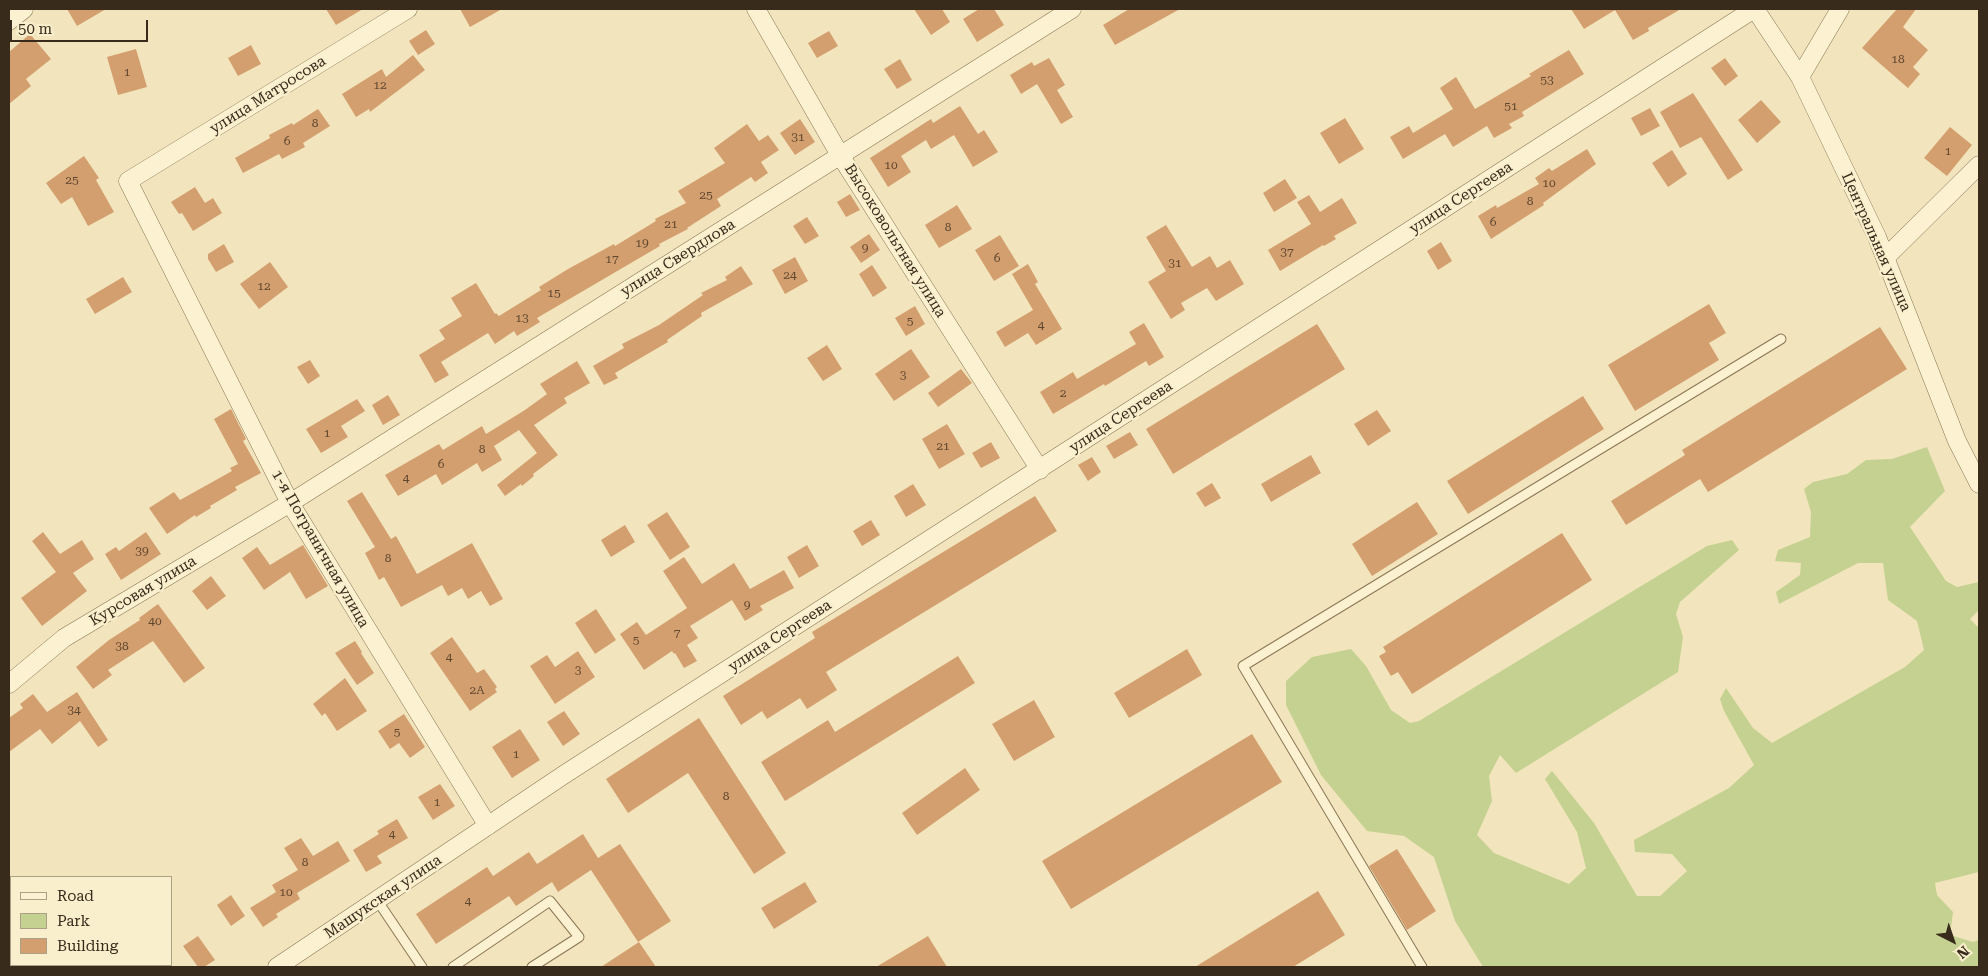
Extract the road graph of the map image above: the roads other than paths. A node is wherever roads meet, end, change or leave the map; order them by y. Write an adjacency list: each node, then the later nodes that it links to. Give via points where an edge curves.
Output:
1 (24, 9): 7 (street)
2 (408, 9): 11 (street, улица Матросова)
3 (756, 9): 9 (street, Высоковольтная улица)
4 (1072, 9): 9 (street, улица Свердлова)
5 (1755, 9): 8 (street, Центральная улица); 14 (street, улица Сергеева)
6 (1840, 9): 8 (street)
7 (9, 21)
8 (1800, 77): 12 (street, Центральная улица)
9 (840, 155): 14 (street, Высоковольтная улица); 16 (street, улица Свердлова)
10 (1979, 165): 12 (street)
11 (128, 181): 16 (street, 1-я Пограничная улица)
12 (1885, 258): 15 (street, Центральная улица, via 1957,441)
13 (1781, 339): 24 (lane, via 1243,666)
14 (1040, 470): 18 (street, улица Сергеева)
15 (1979, 484)
16 (287, 505): 17 (street, Курсовая улица, via 64,638); 18 (street, 1-я Пограничная улица)
17 (9, 684)
18 (488, 826): 19 (street, Машукская улица)
19 (377, 900): 20 (street, Машукская улица); 21 (lane)
20 (277, 967)
21 (422, 967)
22 (453, 967): 23 (lane, via 550,902 579,937)
23 (532, 967)
24 (1422, 967)

